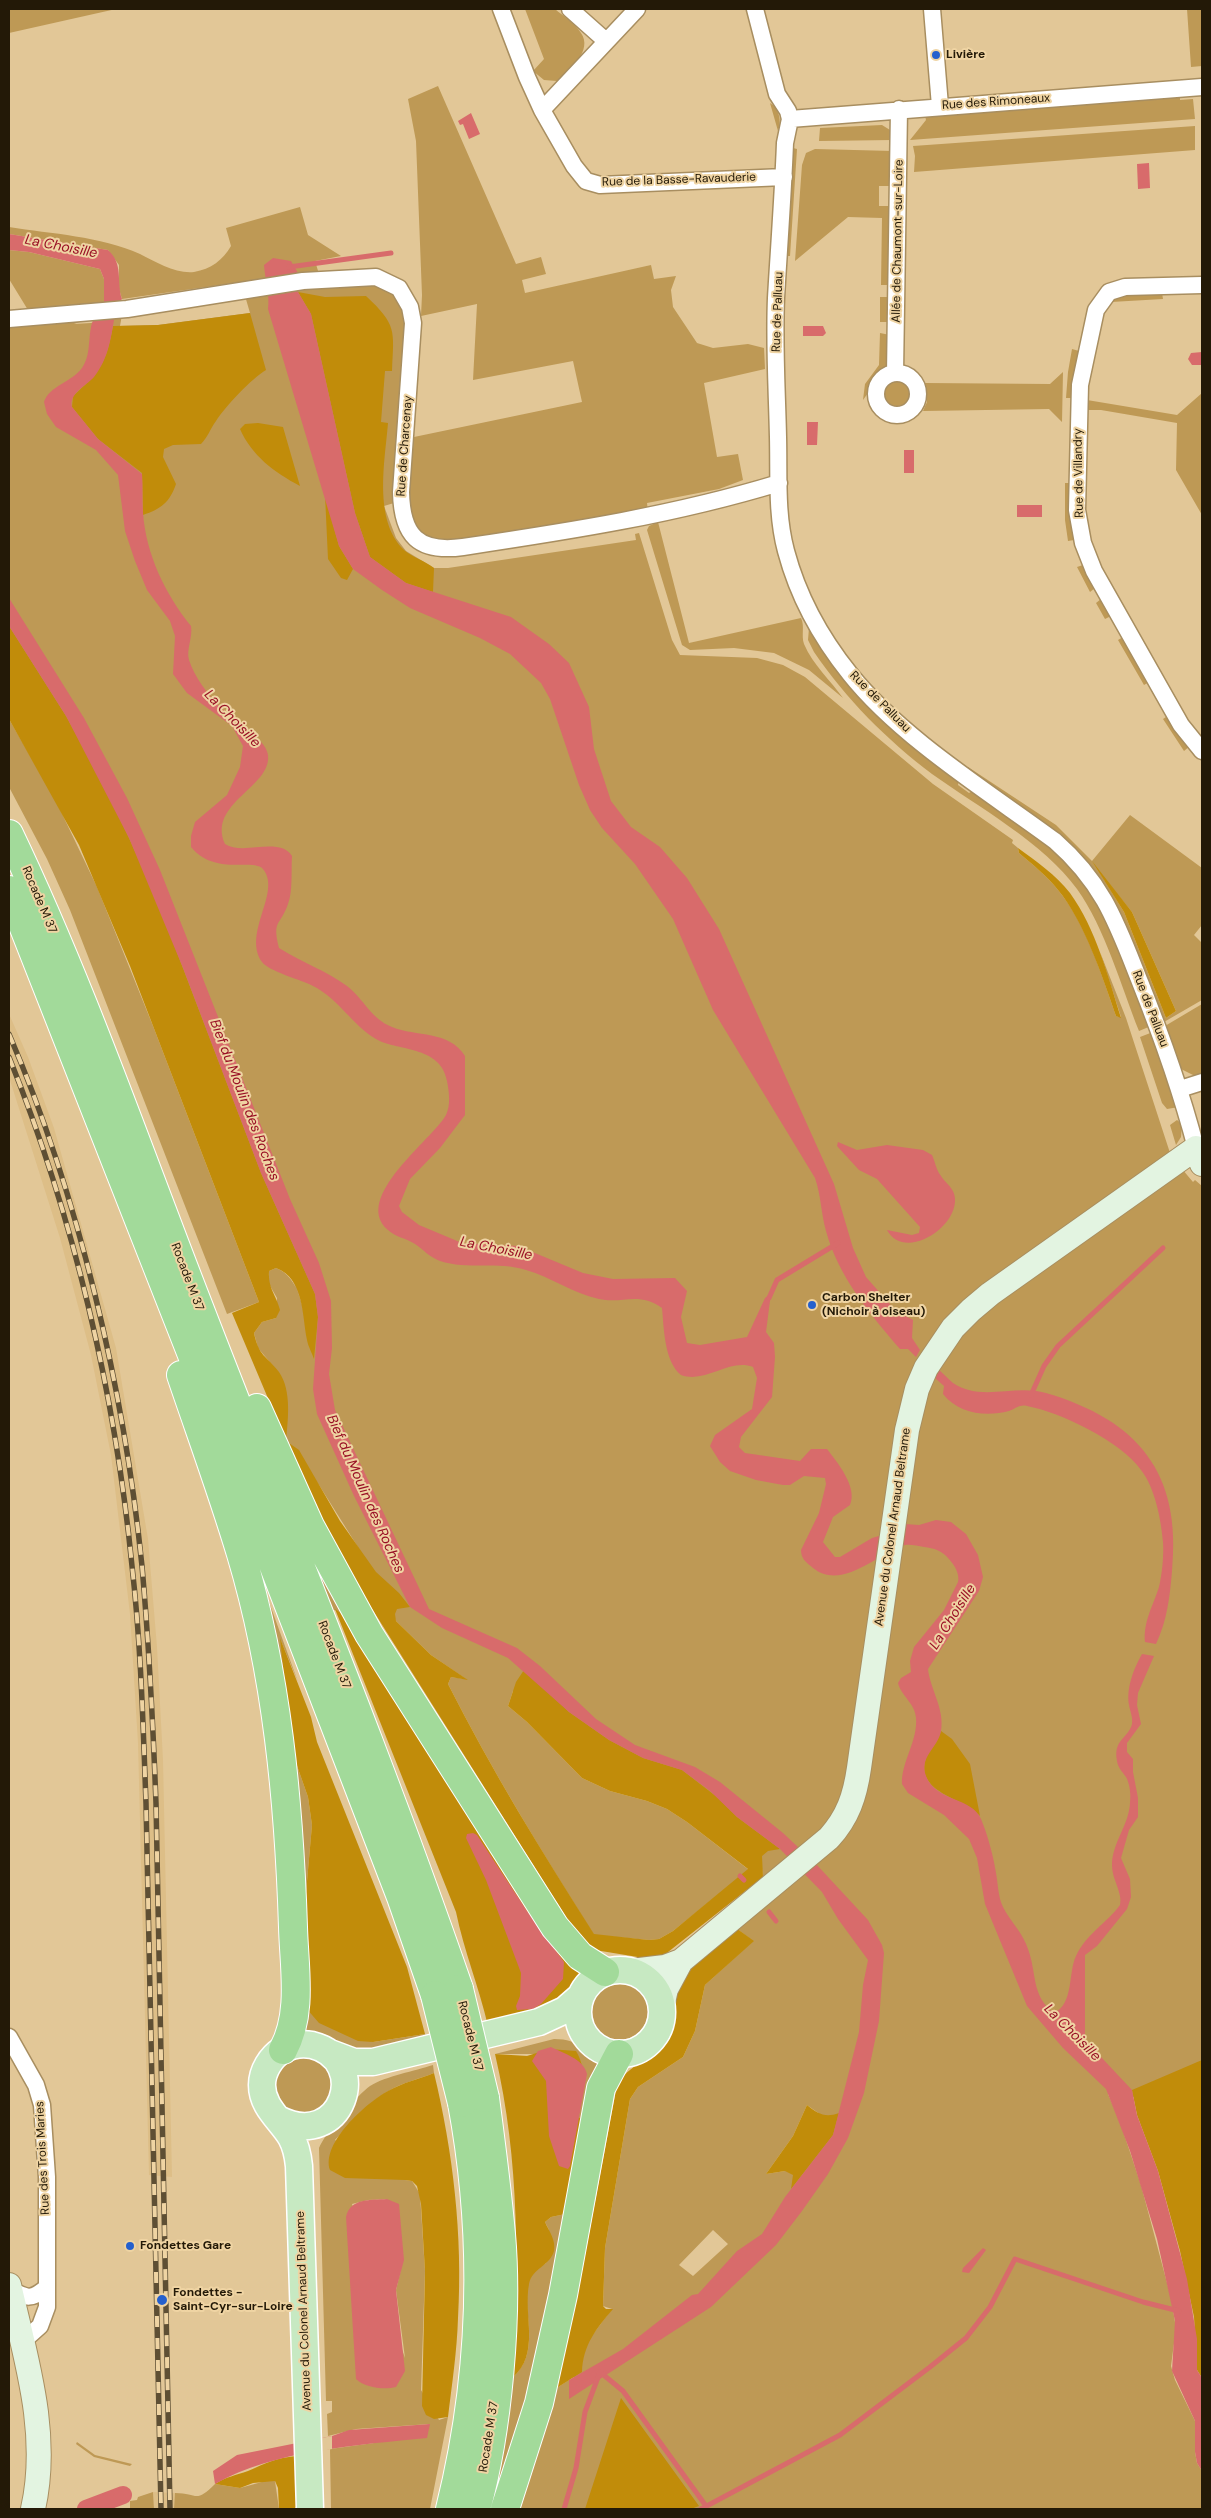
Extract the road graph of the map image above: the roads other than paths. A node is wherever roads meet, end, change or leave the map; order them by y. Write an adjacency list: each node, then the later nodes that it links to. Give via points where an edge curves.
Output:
1 (501, 9): 9 (street, Rue de la Basse-Ravauderie)
2 (570, 9): 6 (street)
3 (637, 9): 6 (street)
4 (755, 9): 11 (street, via 777,94)
5 (932, 9): 8 (street)
6 (606, 41): 9 (street)
7 (1202, 87): 8 (street, Rue des Rimoneaux)
8 (940, 106): 10 (street, Rue des Rimoneaux)
9 (542, 110): 12 (street, Rue de la Basse-Ravauderie, via 574,166 586,181 600,185)
10 (900, 110): 11 (street, Rue des Rimoneaux); 15 (street, Allée de Chaumont-sur-Loire)
11 (790, 119): 12 (street, Rue de Palluau, via 785,143)
12 (784, 177): 16 (street, Rue de Palluau, via 776,299)
13 (1202, 285): 17 (street, Rue de Villandry, via 1125,287 1109,292 1096,310 1080,385 1077,510 1083,543 1094,571 1181,725)
14 (9, 319): 16 (street, Rue de Charcenay, via 127,309 303,281 376,277 399,288 406,298 413,323 401,504 404,522 425,546 441,549 463,547 630,521 705,505)
15 (895, 374)
16 (778, 483): 21 (street, Rue de Palluau, via 780,514 791,566 808,611 833,650 862,688 918,740 1055,841 1086,871 1112,914)
17 (1202, 751)
18 (9, 834): 23 (highway, Rocade M 37, via 46,915 114,1085)
19 (9, 890): 23 (highway, Rocade M 37, via 92,1096)
20 (1202, 1082): 21 (street)
21 (1180, 1089): 22 (street, Rue de Palluau)
22 (1199, 1156): 24 (street, Avenue du Colonel Arnaud Beltrame, via 990,1294 954,1328 928,1364 917,1389 907,1430 852,1802 841,1823 803,1860)
23 (177, 1285): 25 (highway, via 210,1301 310,1526 369,1634 555,1928 580,1956); 30 (highway, via 162,1316 241,1554 277,1724 292,1876 295,1997 291,2035); 33 (highway, Rocade M 37, bridge, via 372,1750 424,1890)
24 (681, 1961): 25 (street, Avenue du Colonel Arnaud Beltrame, via 665,1967); 27 (street, Avenue du Colonel Arnaud Beltrame, via 666,1989)
25 (618, 1972): 26 (main road, via 591,1982); 27 (main road, via 644,1976 660,1996)
26 (580, 1996): 29 (main road, via 579,2024); 31 (main road, via 565,2010 539,2022 373,2062 354,2062)
27 (662, 2008): 32 (main road, via 662,2020 651,2041 642,2049)
28 (9, 2037): 37 (street, Rue des Trois Maries, via 36,2085 42,2105 47,2177)
29 (592, 2044): 32 (main road, via 604,2052); 34 (main road, Avenue du Colonel Arnaud Beltrame, via 569,2034 533,2038 378,2076 363,2082)
30 (283, 2050): 31 (main road, via 307,2044); 35 (main road, via 272,2058 262,2083 263,2096)
31 (330, 2053): 34 (main road, via 343,2074 345,2086)
32 (619, 2054): 45 (highway, via 601,2088 563,2295 539,2403)
33 (473, 2101): 43 (highway, Rocade M 37, via 471,2152 479,2299 475,2369); 44 (highway, Rocade M 37, via 501,2235 502,2336 492,2426)
34 (336, 2109): 35 (main road, via 316,2125 304,2128); 39 (main road, Avenue du Colonel Arnaud Beltrame, via 318,2135 311,2179)
35 (278, 2119): 39 (main road, Avenue du Colonel Arnaud Beltrame, via 295,2147 300,2178)
36 (9, 2287): 37 (street, via 23,2296 32,2297); 38 (street)
37 (48, 2287): 38 (street, Rue des Trois Maries, via 47,2307 40,2326)
38 (21, 2343): 40 (street, via 39,2423 40,2459)
39 (314, 2446): 41 (main road, Avenue du Colonel Arnaud Beltrame); 42 (main road, Avenue du Colonel Arnaud Beltrame)
40 (33, 2509)
41 (310, 2509)
42 (322, 2509)
43 (450, 2509)
44 (476, 2509)
45 (505, 2509)

